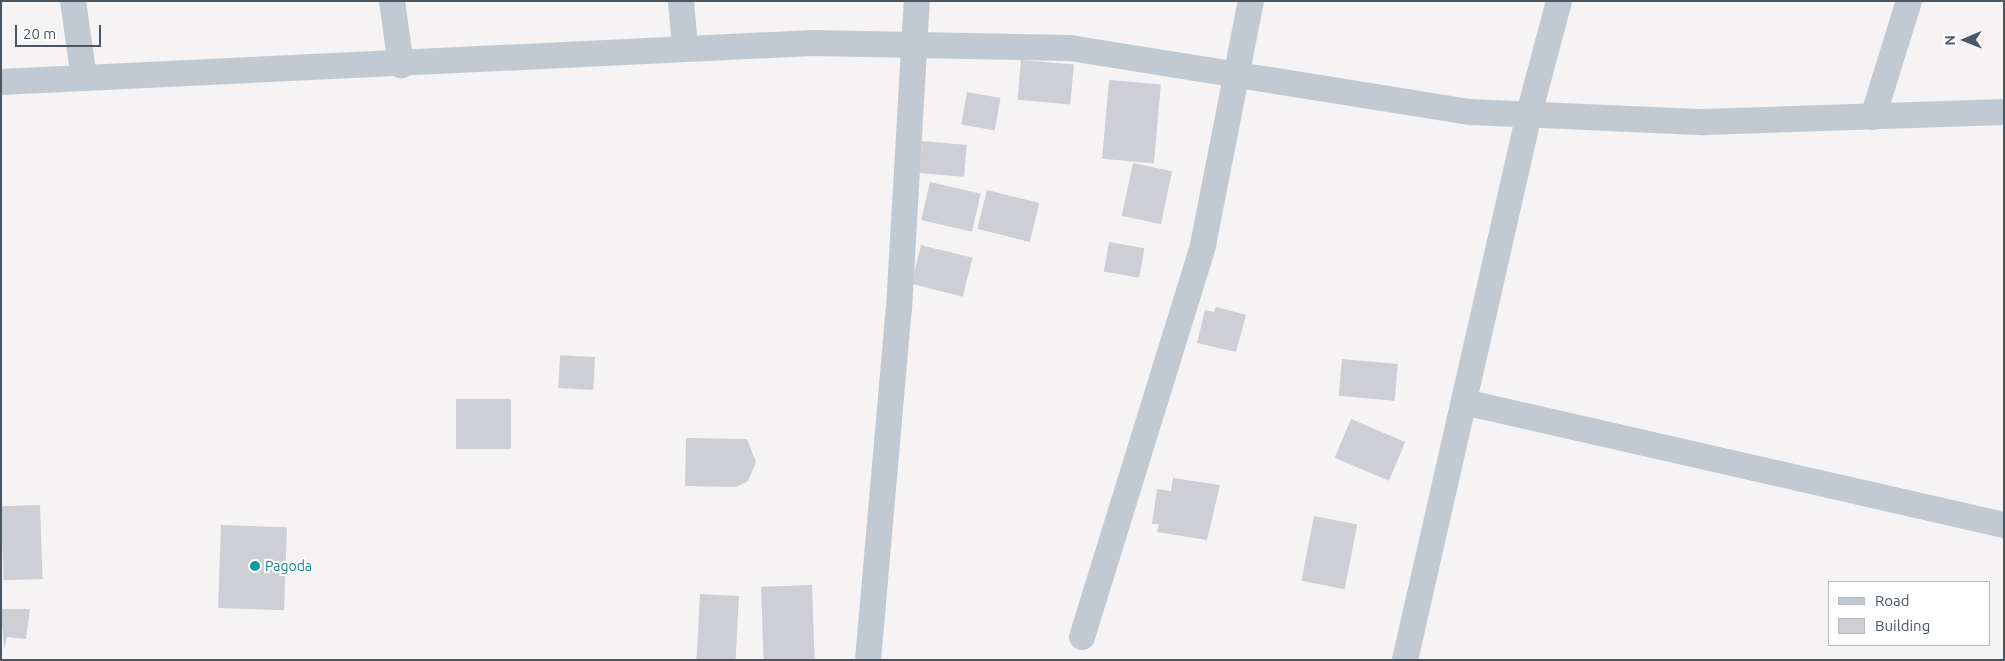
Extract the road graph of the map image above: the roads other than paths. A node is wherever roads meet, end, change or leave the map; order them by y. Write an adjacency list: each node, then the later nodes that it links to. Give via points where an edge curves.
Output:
1 (73, 1): 12 (street)
2 (392, 1): 10 (street)
3 (681, 1): 8 (street)
4 (917, 1): 9 (street)
5 (1251, 1): 11 (street)
6 (1559, 1): 15 (street)
7 (1909, 1): 16 (street)
8 (685, 47): 9 (street, via 813,43); 10 (street)
9 (918, 47): 11 (street, via 1070,48); 20 (street)
10 (401, 65): 12 (street)
11 (1238, 73): 15 (street, via 1471,112); 19 (street, via 1203,245)
12 (84, 78): 13 (street)
13 (1, 82)
14 (2004, 112): 16 (street)
15 (1529, 114): 16 (street, via 1704,122); 17 (street)
16 (1873, 117)
17 (1464, 402): 18 (street); 21 (street)
18 (2004, 525)
19 (1082, 638)
20 (868, 660)
21 (1405, 660)

